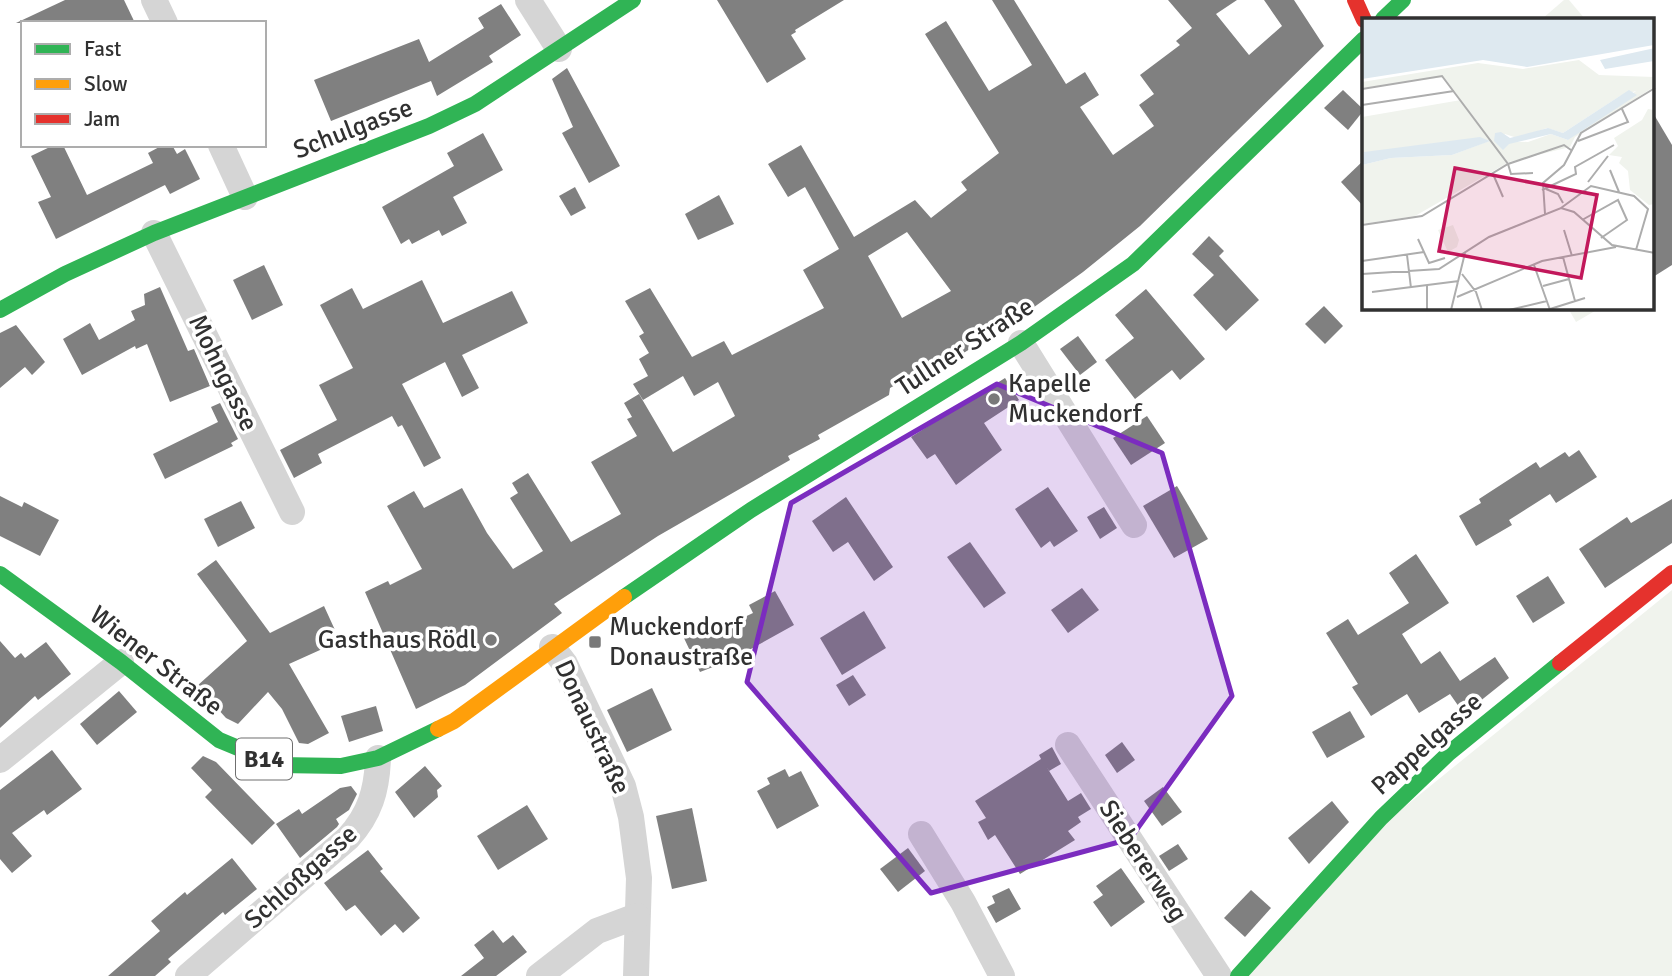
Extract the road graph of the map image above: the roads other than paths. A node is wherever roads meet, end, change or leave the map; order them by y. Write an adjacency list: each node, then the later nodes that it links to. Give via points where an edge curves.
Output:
1 (154, 0): 8 (street)
2 (528, 0): 10 (street)
3 (633, 0): 10 (main road, Schulgasse)
4 (1355, 0): 6 (main road)
5 (1403, 0): 7 (main road)
6 (1363, 18)
7 (1384, 18)
8 (164, 21)
9 (1362, 40): 15 (main road, Tullner Straße / B14, via 1133,264)
10 (559, 49): 12 (main road, Schulgasse, via 452,116)
11 (222, 147): 12 (street)
12 (245, 197): 13 (main road, Schulgasse)
13 (154, 233): 14 (main road, Schulgasse); 16 (street, Mohngasse)
14 (0, 310)
15 (1021, 343): 17 (street); 20 (main road, Tullner Straße / B14, via 751,510)
16 (292, 512)
17 (1134, 525)
18 (1672, 573): 32 (main road, Pappelgasse, via 1449,754 1381,818)
19 (0, 574): 21 (main road, Wiener Straße / B14)
20 (552, 647): 23 (main road, Wiener Straße / B14, via 454,721); 26 (street, Donaustraße, via 565,664 623,786 639,878)
21 (121, 662): 23 (main road, Wiener Straße / B14, via 219,740 279,765 341,766); 24 (street)
22 (1068, 745): 31 (street, Siebererweg)
23 (378, 758): 27 (street, Schloßgasse, via 366,818)
24 (0, 760)
25 (921, 834): 30 (street, via 964,902)
26 (637, 916): 28 (street, via 597,931); 29 (street, Donaustraße)
27 (188, 976)
28 (539, 976)
29 (636, 976)
30 (1002, 976)
31 (1219, 976)
32 (1238, 976)

